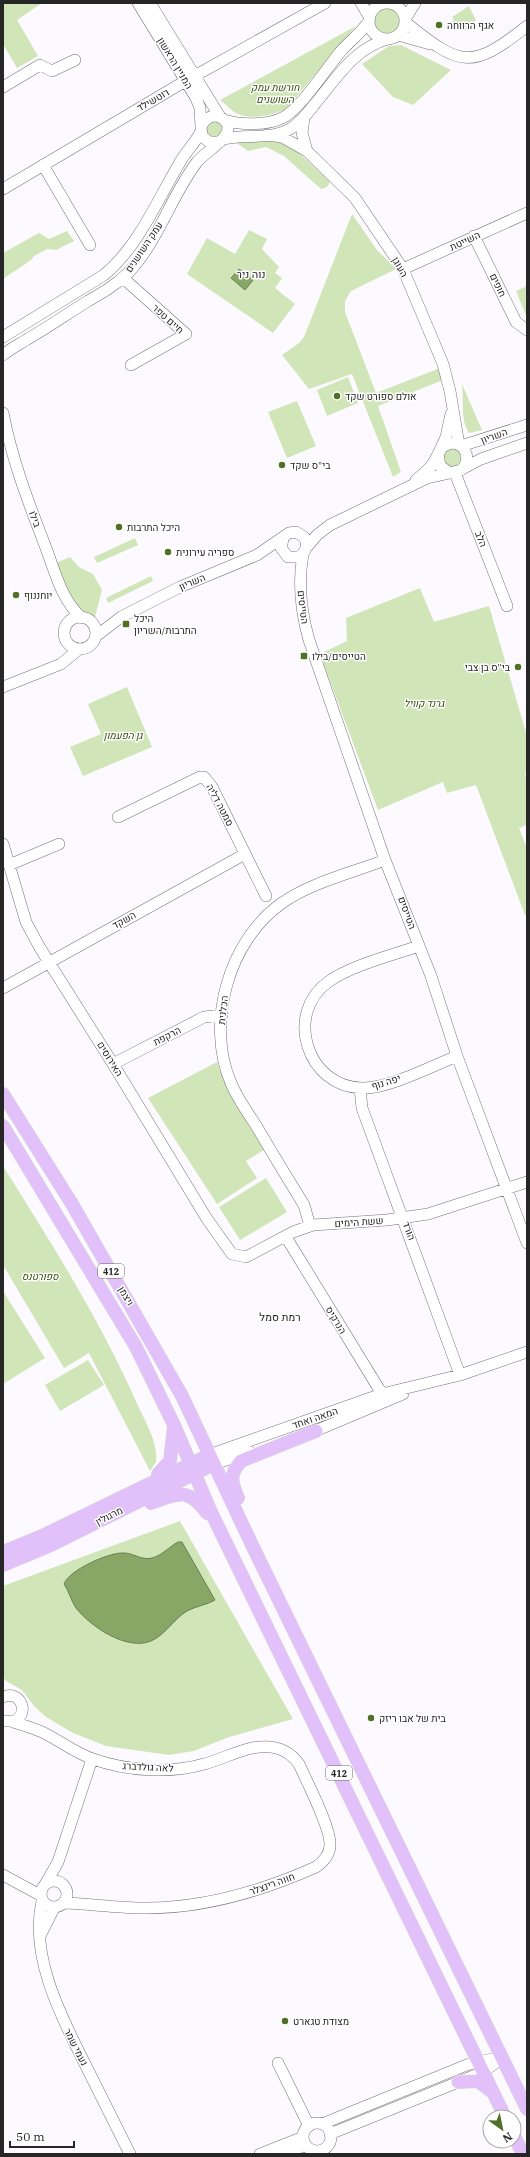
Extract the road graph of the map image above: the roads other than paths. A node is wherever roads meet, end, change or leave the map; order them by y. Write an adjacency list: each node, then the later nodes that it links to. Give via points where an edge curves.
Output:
1 (138, 3): 13 (street, המניין הראשון)
2 (150, 3): 13 (street, המניין הראשון)
3 (325, 3): 13 (street, רוטשילד)
4 (361, 3): 7 (street)
5 (385, 3): 7 (street, via 372,11); 8 (street, via 401,9)
6 (415, 3): 8 (street)
7 (370, 20): 10 (street, via 375,34 380,38); 15 (street, via 284,117 232,123)
8 (405, 20): 10 (street, via 403,29); 11 (street)
9 (527, 26): 11 (street, via 494,51 481,56 456,57)
10 (393, 37): 11 (street); 16 (street, via 372,44 359,53)
11 (435, 46)
12 (75, 60): 14 (street, via 52,71 40,66)
13 (190, 78): 15 (street, המניין הראשון); 17 (street, המניין הראשון, via 200,108); 21 (street, רוטשילד)
14 (3, 87)
15 (222, 118): 17 (street, via 215,116 206,119); 19 (street, via 228,128)
16 (304, 118): 18 (street, via 292,128); 20 (street, via 302,134)
17 (201, 129): 19 (street, via 205,140); 29 (street, עמק השושנים, via 118,262 104,275)
18 (267, 135): 19 (street); 20 (street, העוגן, via 282,138)
19 (222, 140): 27 (street, עמק השושנים, via 196,163 143,252)
20 (307, 151): 26 (street, העוגן, via 355,198)
21 (43, 165): 22 (street, רוטשילד); 25 (street)
22 (3, 189)
23 (527, 213): 24 (street, השייטת)
24 (474, 236): 26 (street, השייטת); 28 (street, חופים, via 516,322)
25 (90, 245)
26 (404, 269): 32 (street, העוגן, via 443,364)
27 (123, 278): 30 (street, עמק השושנים); 31 (street, חיים טפר, via 186,334)
28 (527, 330)
29 (3, 337)
30 (3, 355)
31 (131, 365)
32 (453, 405): 38 (street, העוגן); 40 (street, העוגן, via 446,438)
33 (3, 413): 36 (street, בילו)
34 (527, 425): 38 (street, השריון)
35 (3, 427): 36 (street, בילו)
36 (8, 440): 39 (street, בילו)
37 (527, 443): 42 (street, השריון)
38 (460, 446): 40 (street, via 449,444); 42 (street, via 468,457)
39 (12, 451): 41 (street); 51 (street, בילו, via 31,510)
40 (439, 452): 42 (street, via 440,466); 43 (street, השריון, via 431,466)
41 (3, 461)
42 (456, 471): 43 (street, השריון, via 427,478); 52 (street, הלב)
43 (408, 487): 44 (street, השריון)
44 (330, 525): 45 (street, השריון); 47 (street, השריון, via 317,535)
45 (298, 533): 46 (street, via 289,533); 47 (street, via 305,539)
46 (283, 539): 48 (street, השריון); 49 (street, via 281,546)
47 (305, 551): 49 (street, via 295,558); 50 (street, הטייסים)
48 (257, 555): 49 (street, השריון, via 275,552); 53 (street, השריון, via 180,587)
49 (286, 555): 50 (street, הטייסים)
50 (300, 580): 65 (street, הטייסים, via 303,615 309,640)
51 (66, 598): 54 (street, בילו, via 74,610); 55 (street, בילו)
52 (507, 606)
53 (129, 613): 54 (street, השריון, via 105,619); 56 (street, השריון)
54 (85, 618): 55 (street, via 74,618); 56 (street, via 95,628)
55 (67, 623): 57 (street, via 64,632)
56 (95, 636): 58 (street, via 88,646)
57 (67, 642): 58 (street); 59 (street, via 61,658)
58 (79, 649): 59 (street, via 68,660)
59 (50, 670): 60 (street)
60 (3, 687)
61 (118, 816): 64 (street, סמטה דליה, via 204,777 212,787)
62 (3, 844): 66 (street, האירוסים)
63 (59, 844): 66 (street)
64 (245, 854): 67 (street, סמטה דליה); 69 (street, השקד)
65 (385, 860): 68 (street, הטייסים); 71 (street, הכלנית, via 298,894 270,913 251,934 237,959 226,986)
66 (9, 865): 69 (street, האירוסים, via 26,922)
67 (266, 896)
68 (419, 946): 72 (street, הטייסים, via 443,1009); 74 (street, יפה נוף, via 341,974 322,987 310,1008 306,1038 312,1057 328,1077 347,1086)
69 (49, 961): 70 (street, השקד); 73 (street, האירוסים)
70 (3, 988)
71 (222, 1015): 73 (street, הרקפת, via 204,1017); 80 (street, הכלנית, via 222,1047 230,1082 304,1205)
72 (457, 1056): 74 (street, יפה נוף, via 394,1081 370,1088); 78 (street, הטייסים)
73 (113, 1064): 83 (street, האירוסים, via 207,1219 232,1254)
74 (360, 1088): 79 (street, הורד, via 362,1108)
75 (3, 1094): 89 (main road, ויצמן / 412, via 72,1204 154,1344)
76 (3, 1126): 87 (main road, ויצמן / 412, via 120,1318)
77 (527, 1182): 78 (street, ששת הימים)
78 (507, 1189): 79 (street, ששת הימים, via 440,1211); 82 (street, הטייסים)
79 (404, 1217): 80 (street, ששת הימים); 85 (street, הורד)
80 (310, 1226): 81 (street, ששת הימים)
81 (286, 1236): 83 (street, ששת הימים, via 251,1256); 86 (street, הנרקיס)
82 (527, 1242)
83 (242, 1258)
84 (527, 1352): 85 (street, המאה ואחד)
85 (460, 1375): 86 (street, המאה ואחד)
86 (386, 1398): 88 (street, המאה ואחד); 89 (street, המאה ואחד)
87 (174, 1425): 90 (main road, ויצמן / 412); 91 (main road, via 167,1466)
88 (316, 1431): 89 (street, המאה ואחד); 96 (main road, via 241,1461 233,1470 232,1482)
89 (212, 1459): 90 (main road, מרגולין); 96 (main road, 412)
90 (188, 1470): 91 (main road, מרגולין); 92 (main road, מרגולין); 93 (main road, 412)
91 (136, 1488): 94 (main road, מרגולין, via 42,1536)
92 (96, 1523): 93 (main road, via 177,1493 186,1494 199,1502); 95 (main road, מרגולין)
93 (229, 1548): 111 (main road, 412)
94 (3, 1552)
95 (3, 1565)
96 (321, 1687): 109 (main road, 412)
97 (5, 1695): 98 (street, לאה גולדברג, via 17,1697)
98 (23, 1707): 99 (street, via 21,1717); 100 (street, לאה גולדברג)
99 (7, 1722): 100 (street, לאה גולדברג)
100 (42, 1732): 102 (street, לאה גולדברג)
101 (282, 1750): 102 (street, לאה גולדברג, via 266,1746 204,1764 165,1770 132,1768); 107 (street, חווה רינצלר, via 294,1757 299,1764 328,1830 330,1847 322,1863 265,1887 214,1902 146,1908)
102 (92, 1759): 103 (street, נעמי שמר)
103 (58, 1862): 105 (street); 106 (street, נעמי שמר)
104 (3, 1875): 106 (street)
105 (62, 1883): 106 (street, via 54,1881); 107 (street)
106 (43, 1891): 107 (street, via 48,1907); 108 (street, נעמי שמר, via 38,1917)
107 (62, 1901): 108 (street)
108 (41, 1934): 120 (street, נעמי שמר, via 49,1984 59,2013)
109 (502, 2057): 111 (street); 115 (main road, 412)
110 (278, 2063): 117 (street)
111 (480, 2067): 112 (street); 113 (main road, 412); 116 (street)
112 (458, 2082): 113 (main road, via 478,2081); 118 (street)
113 (492, 2092): 114 (main road, 412)
114 (501, 2109)
115 (527, 2109)
116 (322, 2124): 117 (street); 118 (street)
117 (309, 2126): 119 (street, via 304,2132)
118 (330, 2134): 119 (street, via 329,2143 322,2149 313,2150)
119 (305, 2141): 121 (street); 122 (street)
120 (130, 2154)
121 (260, 2154)
122 (283, 2154)

